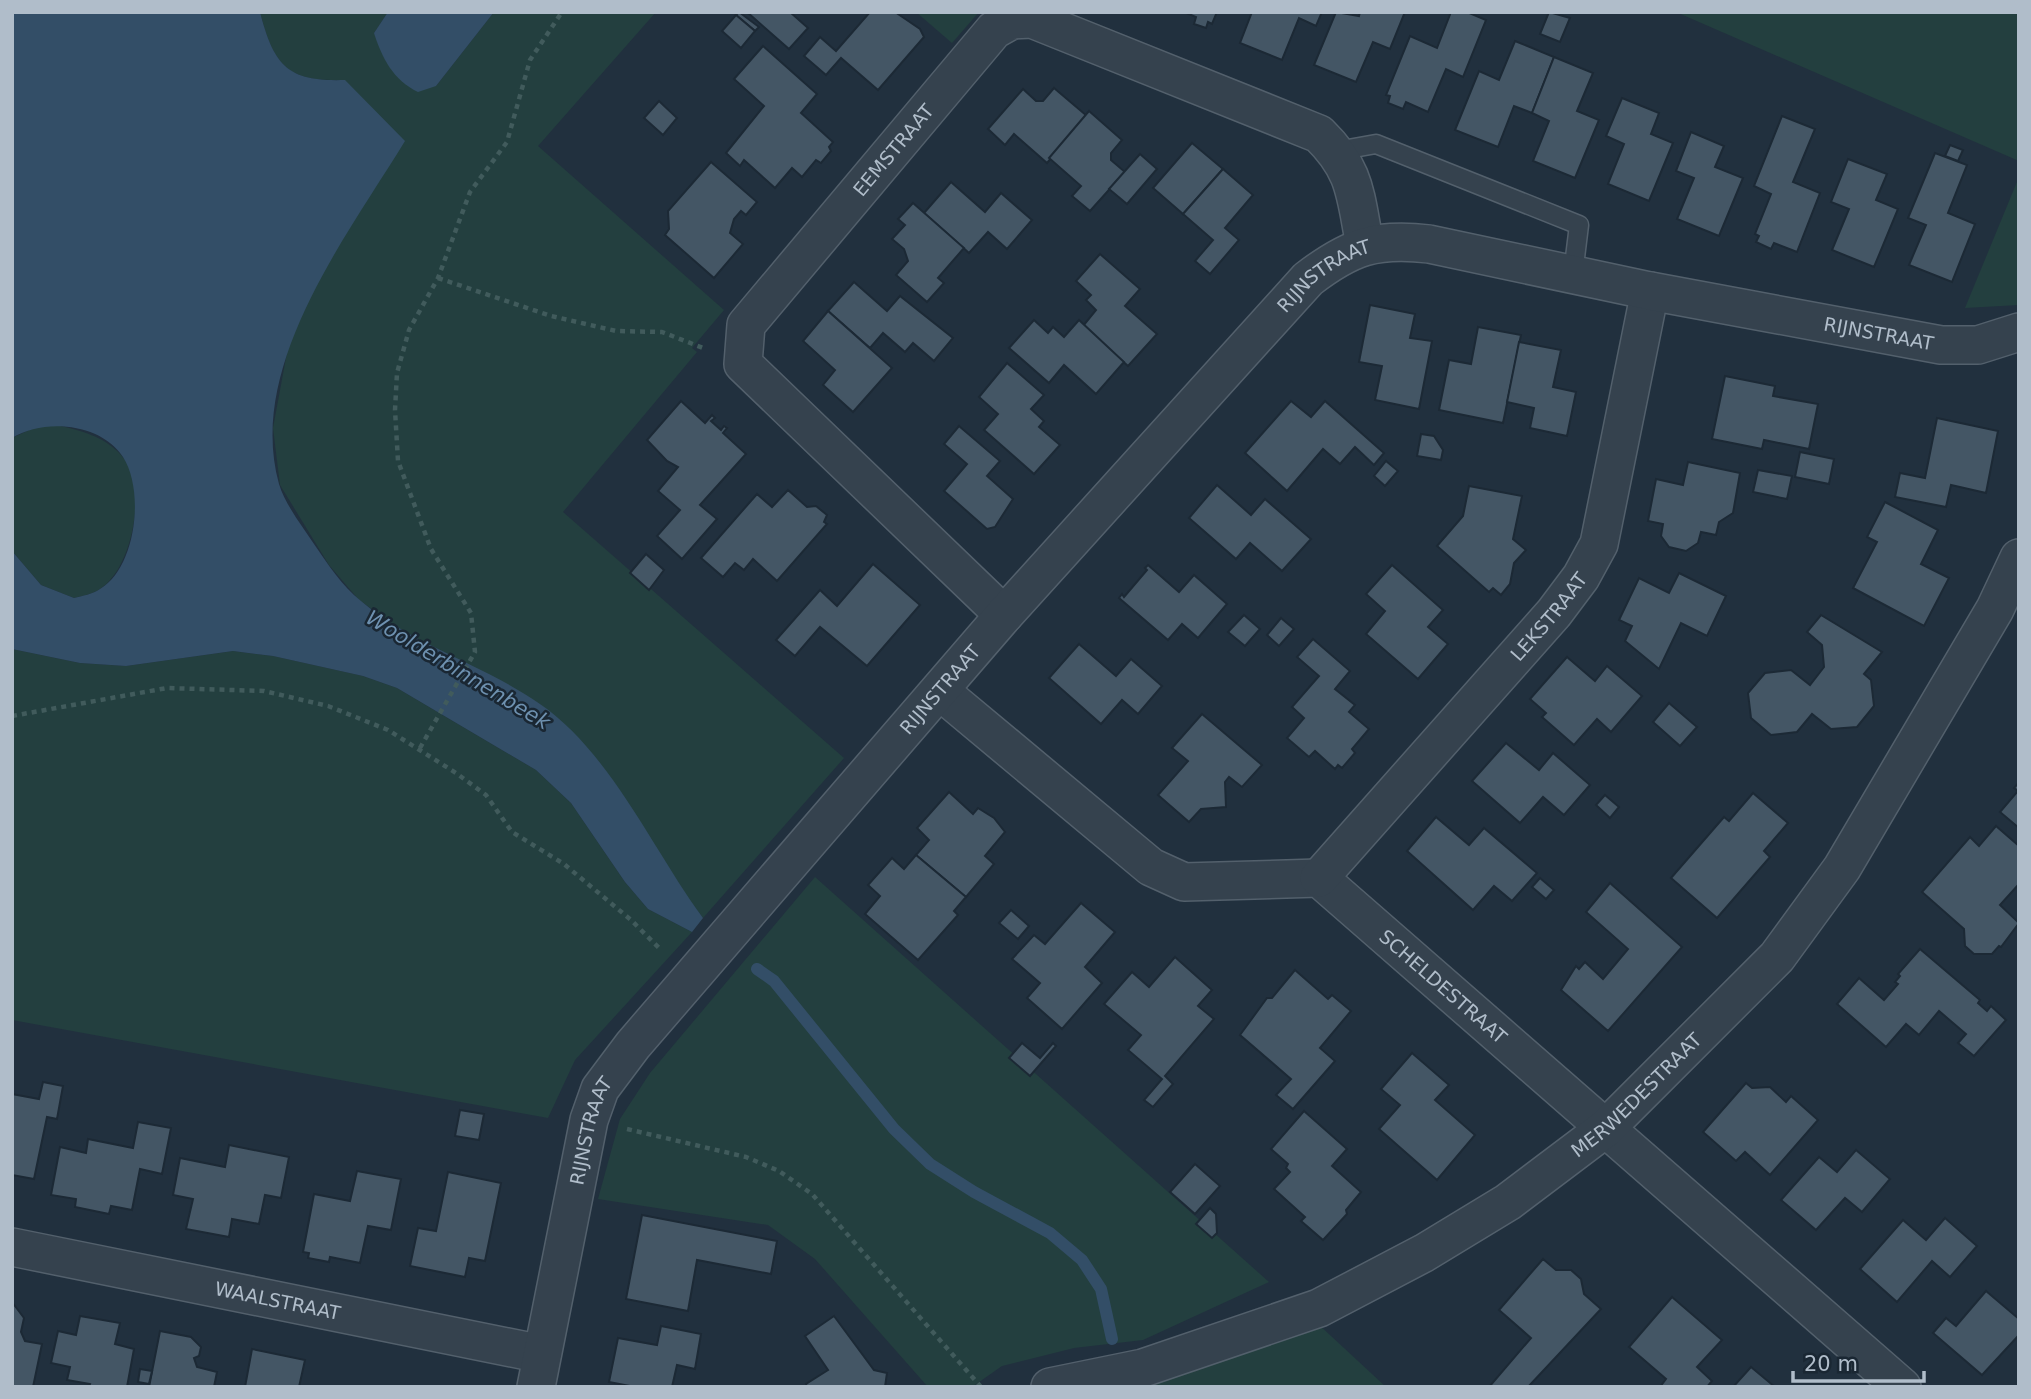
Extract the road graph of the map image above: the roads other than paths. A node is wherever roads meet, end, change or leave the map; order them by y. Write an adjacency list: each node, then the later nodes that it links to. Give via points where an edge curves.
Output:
1 (1337, 151): 2 (street, EEMSTRAAT, via 1350,171); 3 (lane, via 1376,144 1579,225); 7 (street, EEMSTRAAT, via 1320,134 1032,19 1012,20 994,30 746,326 743,364)
2 (1365, 245): 3 (street, RIJNSTRAAT, via 1394,240 1429,244); 7 (street, RIJNSTRAAT, via 1338,256 1308,279)
3 (1573, 274): 4 (street, RIJNSTRAAT)
4 (1650, 291): 5 (street, RIJNSTRAAT, via 1941,345 1978,345); 9 (street, LEKSTRAAT, via 1599,544 1581,577)
5 (2019, 332)
6 (2019, 558): 10 (street, MERWEDESTRAAT, via 1995,609 1842,868 1777,957)
7 (1003, 615): 8 (street, RIJNSTRAAT)
8 (940, 691): 9 (street, via 1151,867 1184,882); 12 (street, RIJNSTRAAT, via 600,1089 589,1121)
9 (1319, 878): 10 (street, SCHELDESTRAAT)
10 (1606, 1128): 13 (street, MERWEDESTRAAT, via 1508,1202 1319,1308 1143,1368); 14 (street, SCHELDESTRAAT)
11 (12, 1247): 12 (street, WAALSTRAAT)
12 (539, 1371)
13 (1050, 1387)
14 (1902, 1387)

